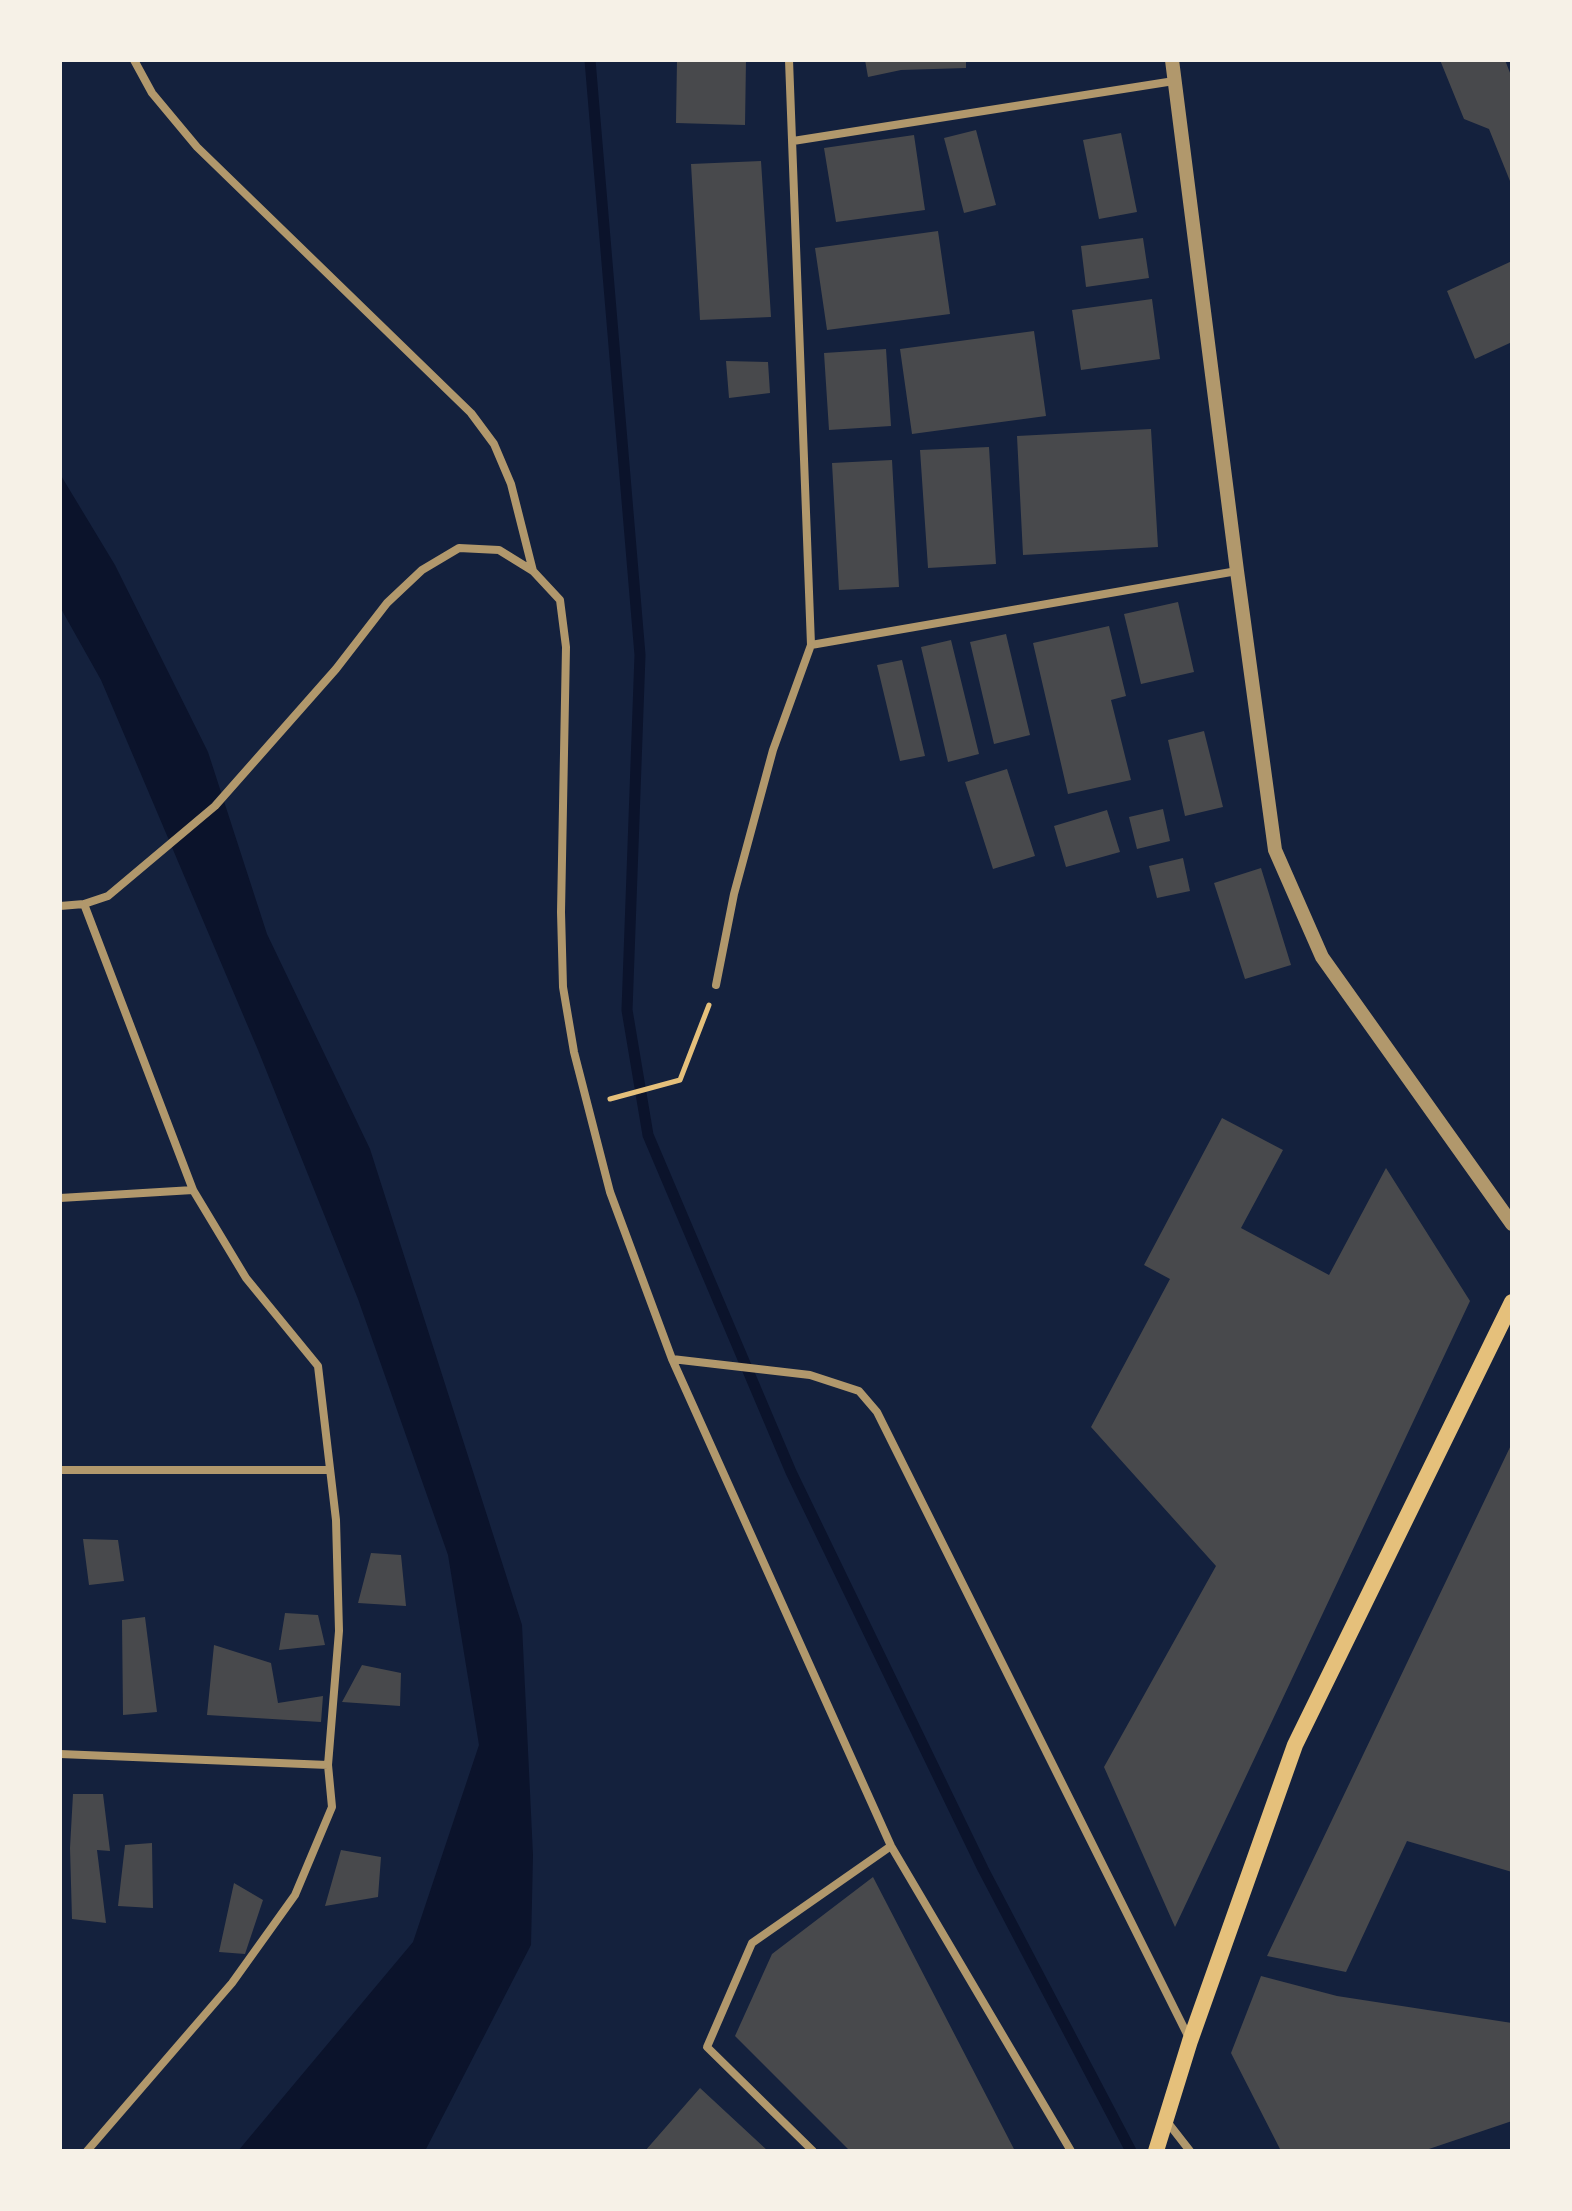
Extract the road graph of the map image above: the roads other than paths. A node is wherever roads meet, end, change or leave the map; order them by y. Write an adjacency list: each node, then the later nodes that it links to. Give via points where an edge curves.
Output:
1 (134, 60): 6 (street, via 152,93 197,147 479,423 511,484)
2 (789, 60): 5 (street)
3 (1172, 60): 4 (street)
4 (1174, 81): 5 (street); 7 (street)
5 (793, 141): 8 (street)
6 (533, 571): 9 (street, via 499,550 459,548 422,570 387,603 215,806 108,896); 16 (street, via 560,600 566,647 561,912 563,987 574,1052 610,1192)
7 (1237, 571): 8 (street); 14 (street, via 1275,850 1322,957)
8 (811, 645): 11 (street, via 773,750)
9 (84, 904): 10 (street); 12 (street)
10 (60, 906)
11 (716, 985)
12 (193, 1190): 13 (street); 18 (street, via 246,1278 318,1366)
13 (60, 1198)
14 (1512, 1224)
15 (1512, 1302): 22 (main road, via 1295,1745)
16 (672, 1359): 21 (street); 22 (street, via 810,1375 859,1391 877,1412)
17 (60, 1470): 18 (street)
18 (330, 1470): 20 (street, via 339,1631)
19 (60, 1754): 20 (street)
20 (328, 1765): 24 (street, via 332,1807 295,1895 232,1983)
21 (891, 1846): 25 (street, via 752,1943 707,2047); 26 (street)
22 (1190, 2041): 23 (main road)
23 (1163, 2124): 27 (main road); 28 (street)
24 (87, 2151)
25 (813, 2151)
26 (1071, 2151)
27 (1156, 2151)
28 (1190, 2151)

